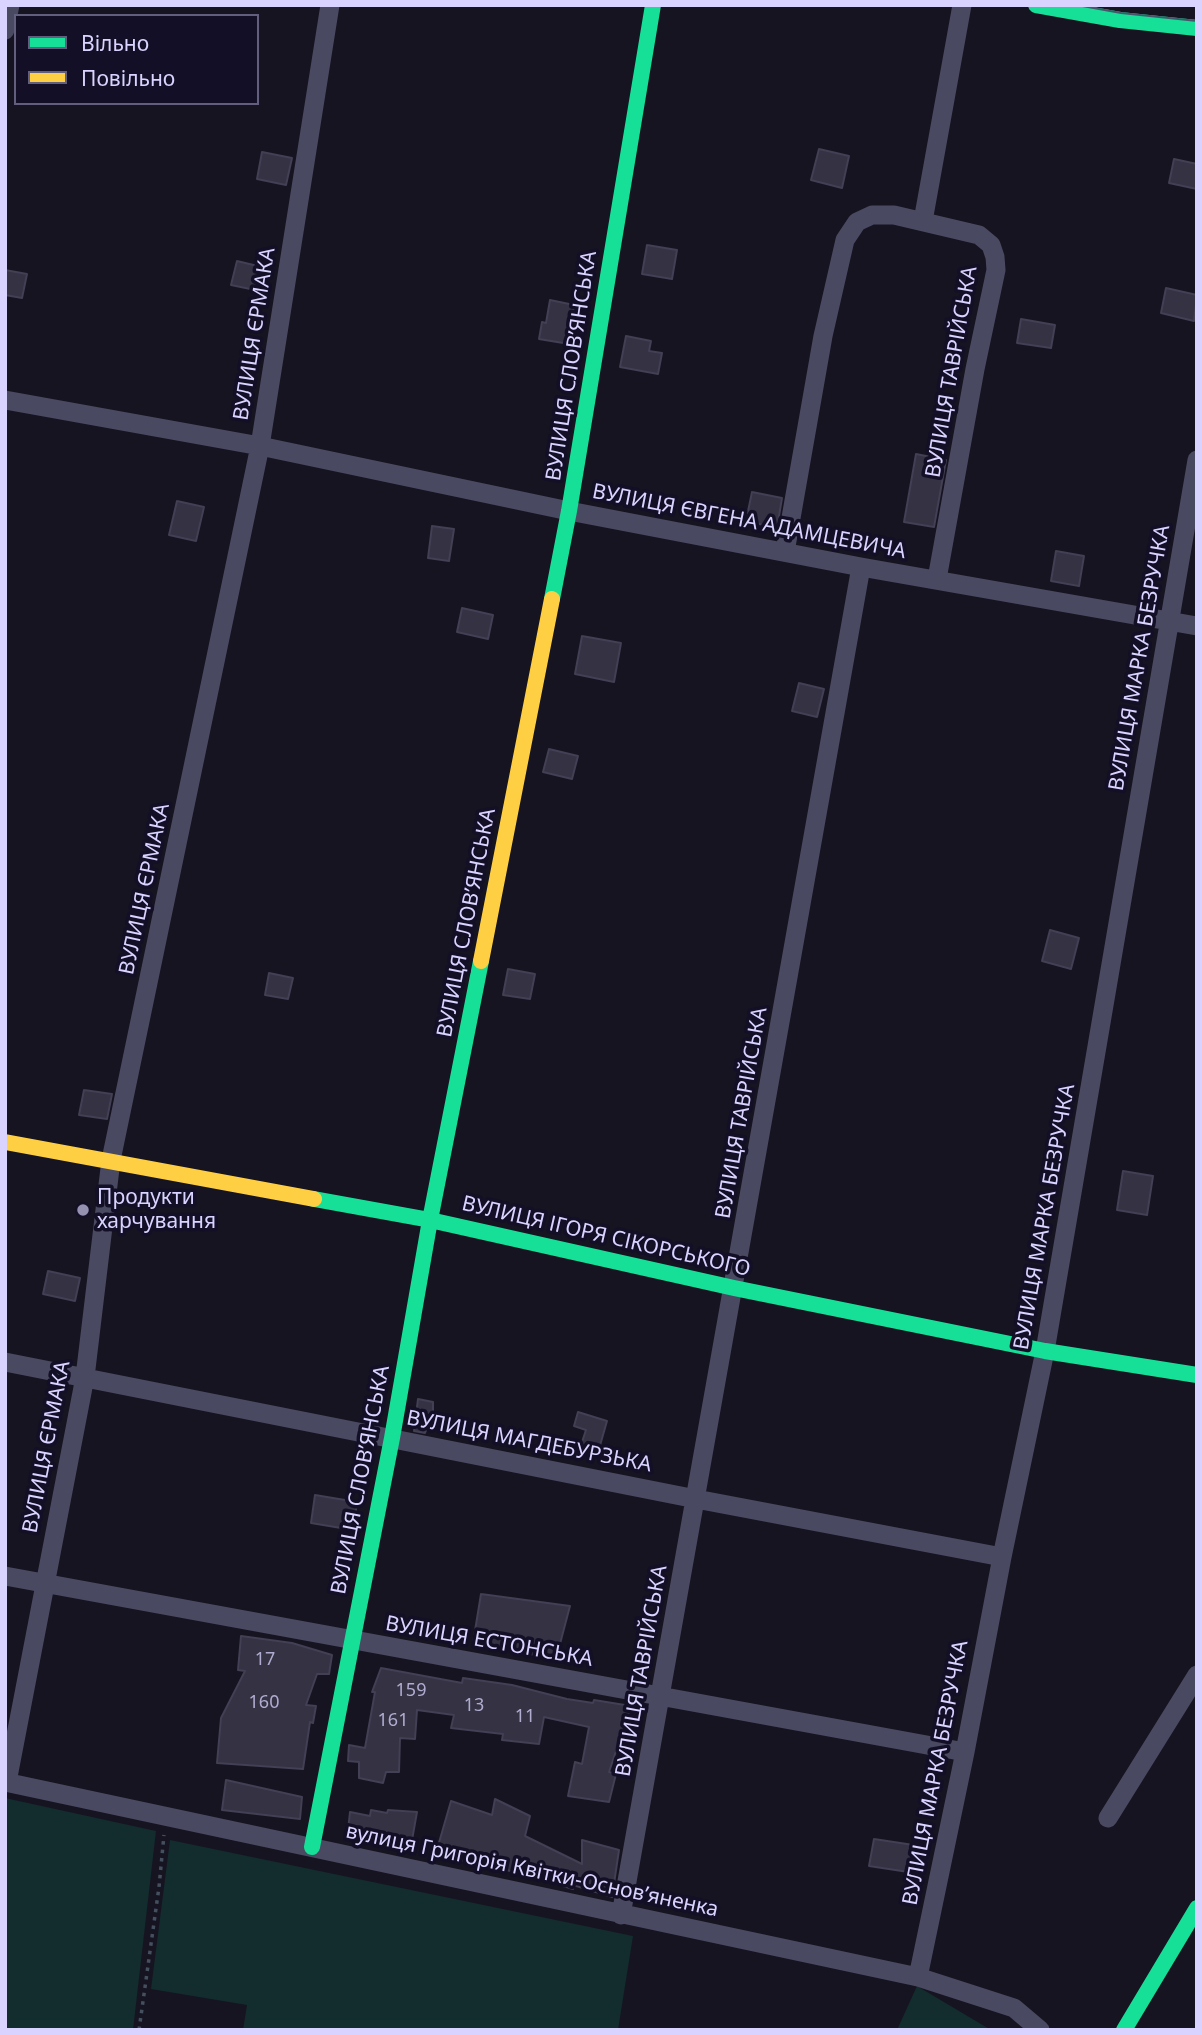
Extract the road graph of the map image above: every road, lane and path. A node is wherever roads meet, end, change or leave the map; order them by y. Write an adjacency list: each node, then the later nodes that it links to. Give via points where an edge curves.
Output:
1 (10, 5): 7 (street)
2 (330, 5): 10 (street, ВУЛИЦЯ ЄРМАКА)
3 (653, 5): 12 (street, ВУЛИЦЯ СЛОВ’ЯНСЬКА)
4 (962, 5): 8 (street)
5 (1036, 5): 6 (street)
6 (1197, 27)
7 (5, 30)
8 (923, 221): 13 (street, ВУЛИЦЯ ТАВРІЙСЬКА, via 872,215 857,222 845,240); 15 (street, ВУЛИЦЯ ТАВРІЙСЬКА, via 979,235 991,245 996,270)
9 (5, 400): 10 (street, ВУЛИЦЯ ЄВГЕНА АДАМЦЕВИЧА)
10 (260, 446): 12 (street, ВУЛИЦЯ ЄВГЕНА АДАМЦЕВИЧА); 19 (street, ВУЛИЦЯ ЄРМАКА)
11 (1197, 460): 16 (street, ВУЛИЦЯ МАРКА БЕЗРУЧКА)
12 (569, 511): 13 (street, ВУЛИЦЯ ЄВГЕНА АДАМЦЕВИЧА); 20 (street, ВУЛИЦЯ СЛОВ’ЯНСЬКА)
13 (785, 552): 14 (street, ВУЛИЦЯ ЄВГЕНА АДАМЦЕВИЧА)
14 (861, 567): 15 (street, ВУЛИЦЯ ЄВГЕНА АДАМЦЕВИЧА); 21 (street, ВУЛИЦЯ ТАВРІЙСЬКА)
15 (937, 579): 16 (street, ВУЛИЦЯ ЄВГЕНА АДАМЦЕВИЧА)
16 (1169, 621): 17 (street, ВУЛИЦЯ ЄВГЕНА АДАМЦЕВИЧА); 22 (street, ВУЛИЦЯ МАРКА БЕЗРУЧКА)
17 (1197, 626)
18 (5, 1142): 19 (street, ВУЛИЦЯ ІГОРЯ СІКОРСЬКОГО)
19 (111, 1160): 20 (street, ВУЛИЦЯ ІГОРЯ СІКОРСЬКОГО); 25 (street, ВУЛИЦЯ ЄРМАКА)
20 (430, 1220): 21 (street, ВУЛИЦЯ ІГОРЯ СІКОРСЬКОГО); 26 (street, ВУЛИЦЯ СЛОВ’ЯНСЬКА)
21 (734, 1288): 22 (street, ВУЛИЦЯ ІГОРЯ СІКОРСЬКОГО); 27 (street, ВУЛИЦЯ ТАВРІЙСЬКА)
22 (1045, 1351): 24 (street, ВУЛИЦЯ ІГОРЯ СІКОРСЬКОГО); 28 (street, ВУЛИЦЯ МАРКА БЕЗРУЧКА)
23 (5, 1362): 25 (street, ВУЛИЦЯ МАГДЕБУРЗЬКА)
24 (1197, 1375)
25 (85, 1377): 26 (street, ВУЛИЦЯ МАГДЕБУРЗЬКА); 30 (street, ВУЛИЦЯ ЄРМАКА)
26 (392, 1438): 27 (street, ВУЛИЦЯ МАГДЕБУРЗЬКА); 31 (street, ВУЛИЦЯ СЛОВ’ЯНСЬКА)
27 (696, 1499): 28 (street, ВУЛИЦЯ МАГДЕБУРЗЬКА); 33 (street, ВУЛИЦЯ ТАВРІЙСЬКА)
28 (1002, 1557): 34 (street, ВУЛИЦЯ МАРКА БЕЗРУЧКА)
29 (5, 1576): 30 (street, ВУЛИЦЯ ЕСТОНСЬКА)
30 (45, 1583): 31 (street, ВУЛИЦЯ ЕСТОНСЬКА); 35 (street, ВУЛИЦЯ ЄРМАКА)
31 (351, 1641): 33 (street, ВУЛИЦЯ ЕСТОНСЬКА); 38 (street, ВУЛИЦЯ СЛОВ’ЯНСЬКА)
32 (1197, 1675): 37 (street)
33 (661, 1695): 34 (street, ВУЛИЦЯ ЕСТОНСЬКА); 40 (street, ВУЛИЦЯ ТАВРІЙСЬКА)
34 (965, 1752): 41 (street, ВУЛИЦЯ МАРКА БЕЗРУЧКА)
35 (6, 1782): 36 (street, вулиця Григорія Квітки-Основʼяненка)
36 (166, 1816): 38 (street, вулиця Григорія Квітки-Основʼяненка); 42 (path)
37 (1108, 1818)
38 (312, 1847): 40 (street, вулиця Григорія Квітки-Основʼяненка)
39 (1197, 1908): 44 (street)
40 (621, 1915): 41 (street, вулиця Григорія Квітки-Основʼяненка)
41 (918, 1978): 43 (street, вулиця Григорія Квітки-Основʼяненка, via 1014,2008)
42 (139, 2030)
43 (1040, 2030)
44 (1124, 2030)

